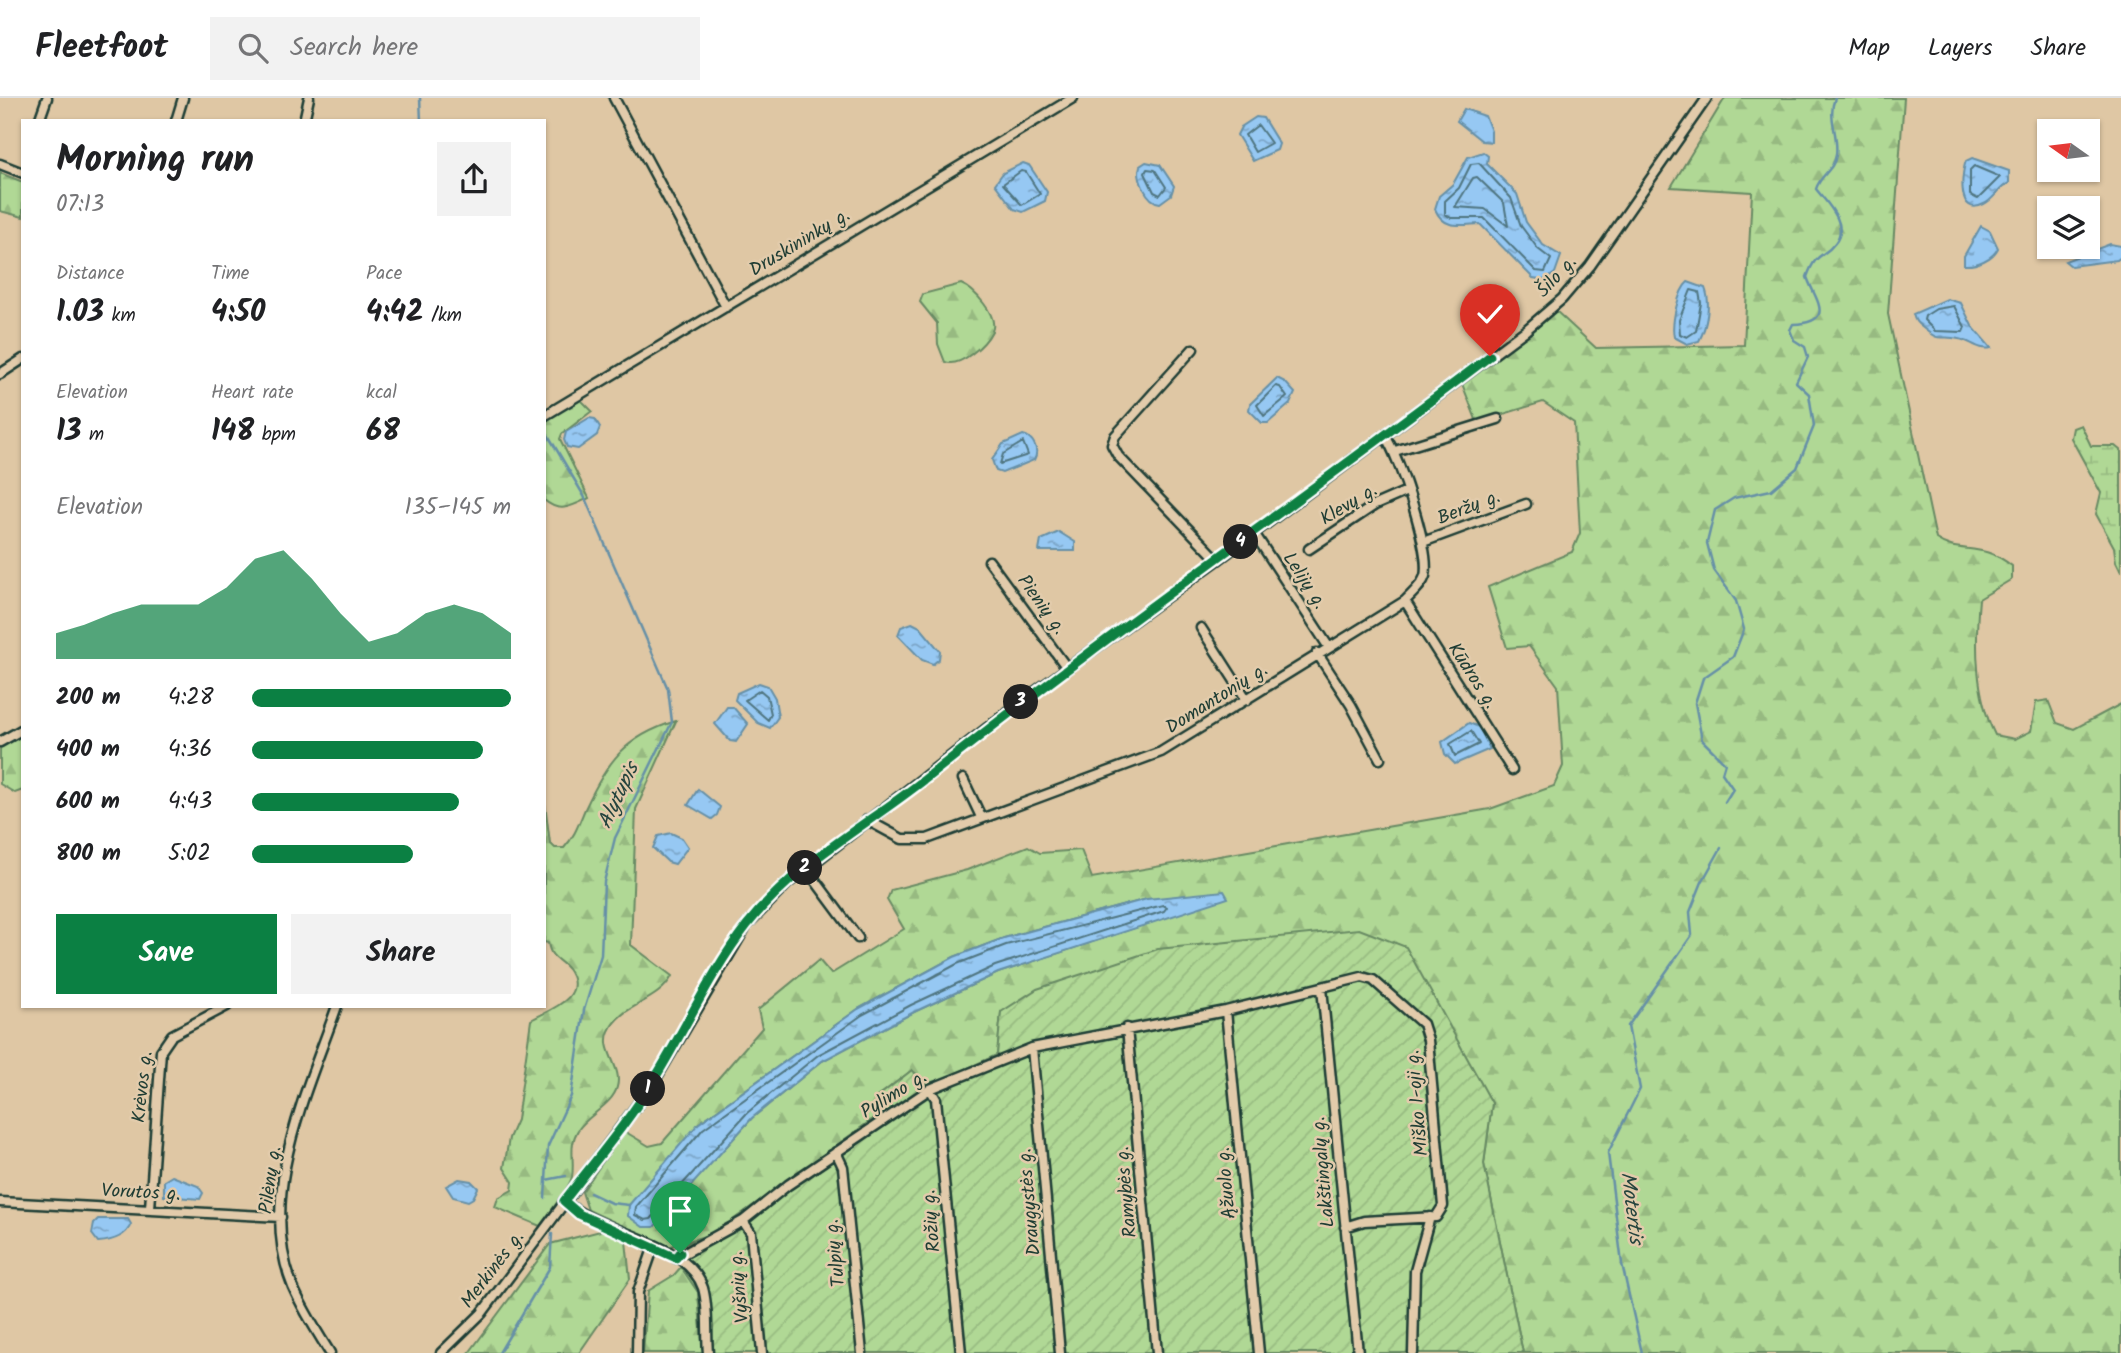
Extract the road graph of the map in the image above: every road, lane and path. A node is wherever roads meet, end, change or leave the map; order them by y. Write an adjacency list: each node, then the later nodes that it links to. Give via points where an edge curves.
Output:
1 (47, 98): 7 (street)
2 (183, 98): 8 (street)
3 (309, 98): 9 (street)
4 (614, 98): 12 (street)
5 (1073, 98): 12 (street, Druskininkų g.)
6 (1707, 98): 18 (street, Šilo g., via 1562,299)
7 (40, 119)
8 (177, 119)
9 (304, 119)
10 (0, 164): 11 (street)
11 (21, 172)
12 (726, 307): 16 (street, Druskininkų g.)
13 (1193, 349): 25 (street, via 1115,436 1112,446)
14 (21, 360): 15 (street)
15 (0, 374)
16 (546, 415)
17 (1498, 419): 19 (street)
18 (1385, 436): 19 (street, Domantonių g.); 22 (street, Šilo g.)
19 (1395, 451): 20 (street, Domantonių g.)
20 (1407, 491): 23 (street, Domantonių g.); 24 (street, Klevų g., via 1375,505)
21 (1526, 504): 23 (street, Beržų g.)
22 (1254, 533): 25 (street, Šilo g.); 29 (street, Lelijų g.)
23 (1423, 542): 27 (street, Domantonių g., via 1425,576)
24 (1309, 549)
25 (1218, 560): 31 (street, Šilo g.)
26 (989, 561): 31 (street, Pienių g.)
27 (1405, 601): 29 (street, Domantonių g.); 36 (street, Kūdros g.)
28 (1201, 628): 32 (street)
29 (1328, 646): 30 (street, Domantonių g.)
30 (1317, 653): 32 (street, Domantonių g.); 35 (street, via 1352,705)
31 (1067, 668): 39 (street, Šilo g.)
32 (1247, 700): 38 (street, Domantonių g., via 1161,752)
33 (21, 730): 34 (street)
34 (0, 742)
35 (1380, 759)
36 (1512, 770)
37 (963, 779): 38 (street)
38 (981, 817): 39 (street, Domantonių g., via 913,841)
39 (867, 820): 40 (street, Šilo g.)
40 (806, 868): 41 (street); 50 (street, Merkinės g., via 747,925 653,1082)
41 (858, 938)
42 (1322, 988): 45 (street, Pylimo g.); 53 (street, Miško 1-oji g., via 1362,977 1373,981 1423,1024 1443,1206); 56 (street, Lakštingalų g.)
43 (223, 1008): 52 (street, Krėvos g., via 172,1035 161,1051)
44 (336, 1008): 54 (street, Pilėnų g., via 294,1133)
45 (1226, 1011): 46 (street, Pylimo g.); 68 (street, Ąžuolo g.)
46 (1127, 1028): 47 (street, Pylimo g.); 67 (street, Ramybės g.)
47 (1032, 1048): 48 (street, Pylimo g.); 66 (street, Draugystės g.)
48 (930, 1089): 49 (street, Pylimo g.); 65 (street, Rožių g., via 936,1099)
49 (836, 1152): 55 (street, Pylimo g.); 64 (street, Tulpių g., via 842,1167)
50 (564, 1201): 57 (street, via 579,1214); 60 (street, Merkinės g., via 482,1313)
51 (0, 1202): 52 (street, Vorutos g.)
52 (149, 1208): 54 (street, Vorutos g.)
53 (1434, 1216): 56 (street, via 1364,1221); 70 (street, via 1415,1271)
54 (281, 1217): 59 (street, Pilėnų g., via 293,1286)
55 (743, 1221): 58 (street, Pylimo g.); 63 (street, Vyšnių g., via 751,1233)
56 (1345, 1227): 69 (street, Lakštingalų g.)
57 (654, 1246): 58 (street); 61 (street, via 638,1292)
58 (676, 1258): 62 (street, via 702,1286)
59 (330, 1353)
60 (441, 1353)
61 (637, 1353)
62 (708, 1353)
63 (762, 1353)
64 (862, 1353)
65 (961, 1353)
66 (1060, 1353)
67 (1157, 1353)
68 (1259, 1353)
69 (1358, 1353)
70 (1413, 1353)

